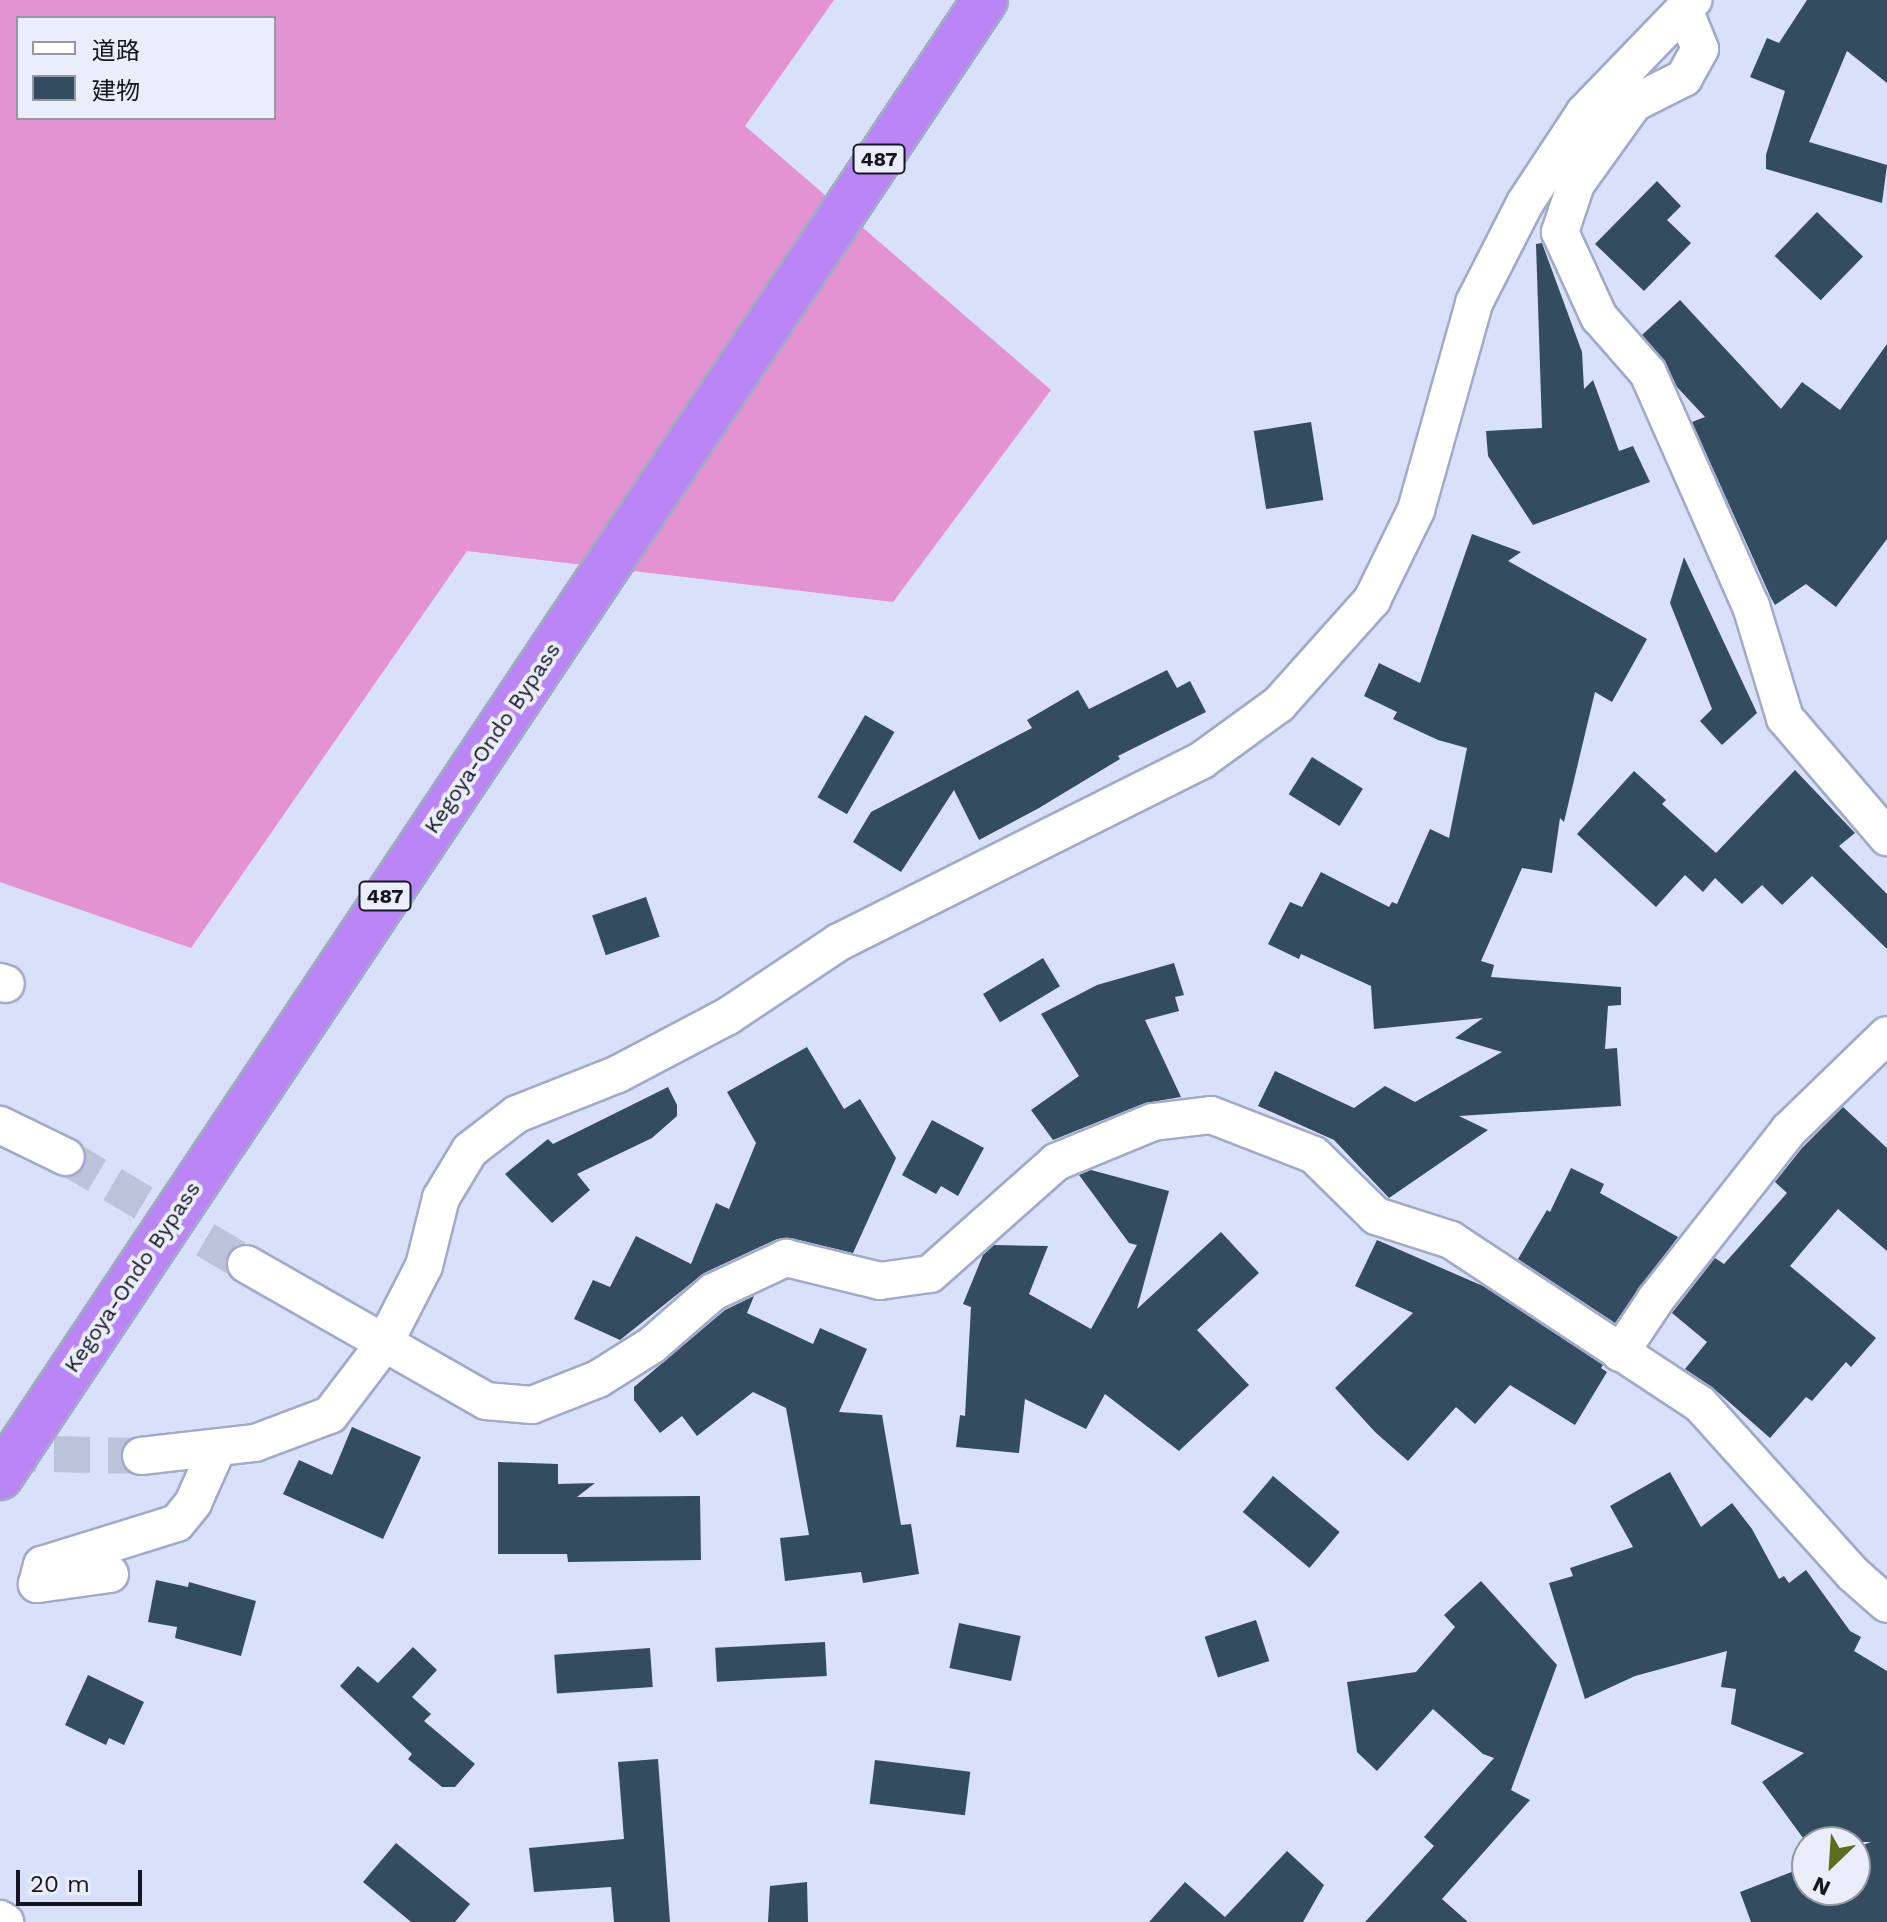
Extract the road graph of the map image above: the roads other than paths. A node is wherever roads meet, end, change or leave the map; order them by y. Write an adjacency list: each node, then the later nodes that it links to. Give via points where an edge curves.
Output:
1 (985, 0): 12 (highway, Kegoya-Ondo Bypass / 487)
2 (1688, 5): 3 (street, via 1700,49 1684,78 1634,103 1576,184 1560,232 1599,317 1648,373 1751,606 1785,718); 8 (street, via 1585,112 1525,203 1474,303 1416,510 1379,587 1279,704 1202,760 839,942 728,1016 618,1074 517,1114 470,1150 441,1198 424,1266)
3 (1887, 837)
4 (1887, 1035): 9 (street, via 1789,1130)
5 (0, 1125): 6 (street)
6 (66, 1157)
7 (246, 1264): 8 (street)
8 (384, 1344): 9 (street, via 486,1401 532,1405 598,1379 652,1345 713,1292 786,1258 880,1281 930,1274 1056,1162 1153,1122 1211,1115 1314,1155 1376,1216 1451,1240); 10 (street, via 330,1415 255,1443)
9 (1620, 1353): 14 (street, via 1700,1404 1853,1574)
10 (217, 1449): 11 (street); 13 (street, via 193,1503 177,1523 42,1565 37,1584)
11 (141, 1456)
12 (0, 1477)
13 (110, 1574)
14 (1887, 1604)

